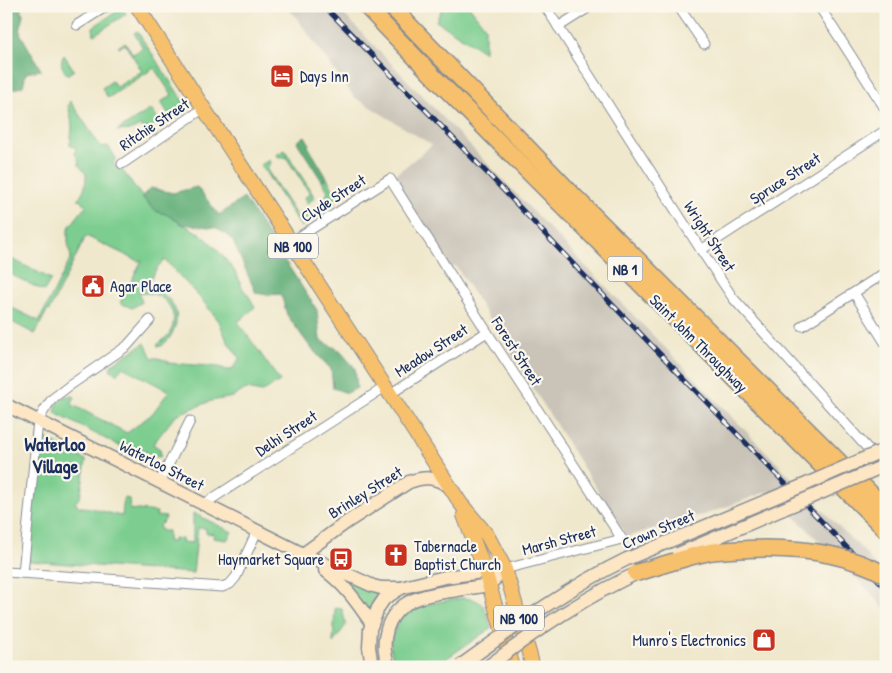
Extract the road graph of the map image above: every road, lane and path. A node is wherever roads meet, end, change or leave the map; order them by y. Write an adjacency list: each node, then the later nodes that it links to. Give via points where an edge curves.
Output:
1 (107, 6): 9 (street)
2 (137, 6): 12 (main road, NB 100)
3 (366, 6): 37 (highway, Saint John Throughway / NB 1)
4 (391, 6): 36 (highway, Saint John Throughway / NB 1, via 579,201)
5 (545, 6): 10 (street, Wright Street)
6 (591, 6): 10 (street)
7 (678, 6): 11 (street)
8 (819, 6): 13 (street)
9 (77, 26)
10 (558, 27): 18 (street, Wright Street)
11 (704, 44)
12 (204, 108): 15 (street, Ritchie Street); 17 (main road, NB 100)
13 (886, 110)
14 (886, 130): 18 (street, Spruce Street)
15 (122, 164)
16 (390, 179): 17 (street, Clyde Street); 23 (street, Forest Street)
17 (291, 242): 25 (main road, NB 100)
18 (701, 250): 30 (street, Wright Street, via 743,311)
19 (886, 272): 20 (street)
20 (854, 293): 22 (street); 24 (street)
21 (150, 320): 27 (street, via 127,346 52,399)
22 (802, 326)
23 (487, 332): 25 (street, Meadow Street); 39 (street, Forest Street)
24 (886, 344)
25 (388, 390): 33 (main road, NB 100); 34 (street, Delhi Street)
26 (6, 406): 27 (main road, Waterloo Street)
27 (38, 422): 32 (main road, Waterloo Street); 44 (street)
28 (190, 422): 32 (street)
29 (886, 449): 51 (main road, Crown Street, bridge, via 606,569 551,601)
30 (882, 463): 31 (street, Wright Street); 45 (main road, Crown Street, bridge)
31 (886, 469)
32 (160, 482): 34 (main road, Waterloo Street)
33 (449, 486): 35 (main road, NB 100); 40 (main road, Brinley Street, via 433,478 409,482)
34 (204, 504): 38 (main road, Waterloo Street)
35 (460, 504): 41 (main road, NB 100, via 487,536); 42 (main road, NB 100)
36 (886, 509)
37 (886, 530)
38 (257, 531): 40 (main road, Waterloo Street); 44 (street, via 236,577 222,588)
39 (622, 539): 41 (street, Marsh Street)
40 (303, 554): 48 (main road, via 373,586); 49 (main road, via 351,593)
41 (505, 569): 42 (main road); 47 (main road); 55 (main road, NB 100)
42 (485, 571): 47 (main road, NB 100); 48 (main road)
43 (6, 572): 44 (street)
44 (23, 573)
45 (636, 573): 46 (highway, bridge, via 711,552 778,548 832,555); 53 (main road, Crown Street, bridge, via 574,606)
46 (886, 575)
47 (490, 585): 52 (main road, via 429,594 404,604 388,625 384,639); 54 (main road, NB 100)
48 (401, 588): 49 (main road, via 384,599)
49 (372, 624): 50 (main road, via 369,647)
50 (373, 664)
51 (460, 666)
52 (389, 667)
53 (487, 667)
54 (513, 667)
55 (533, 667)

